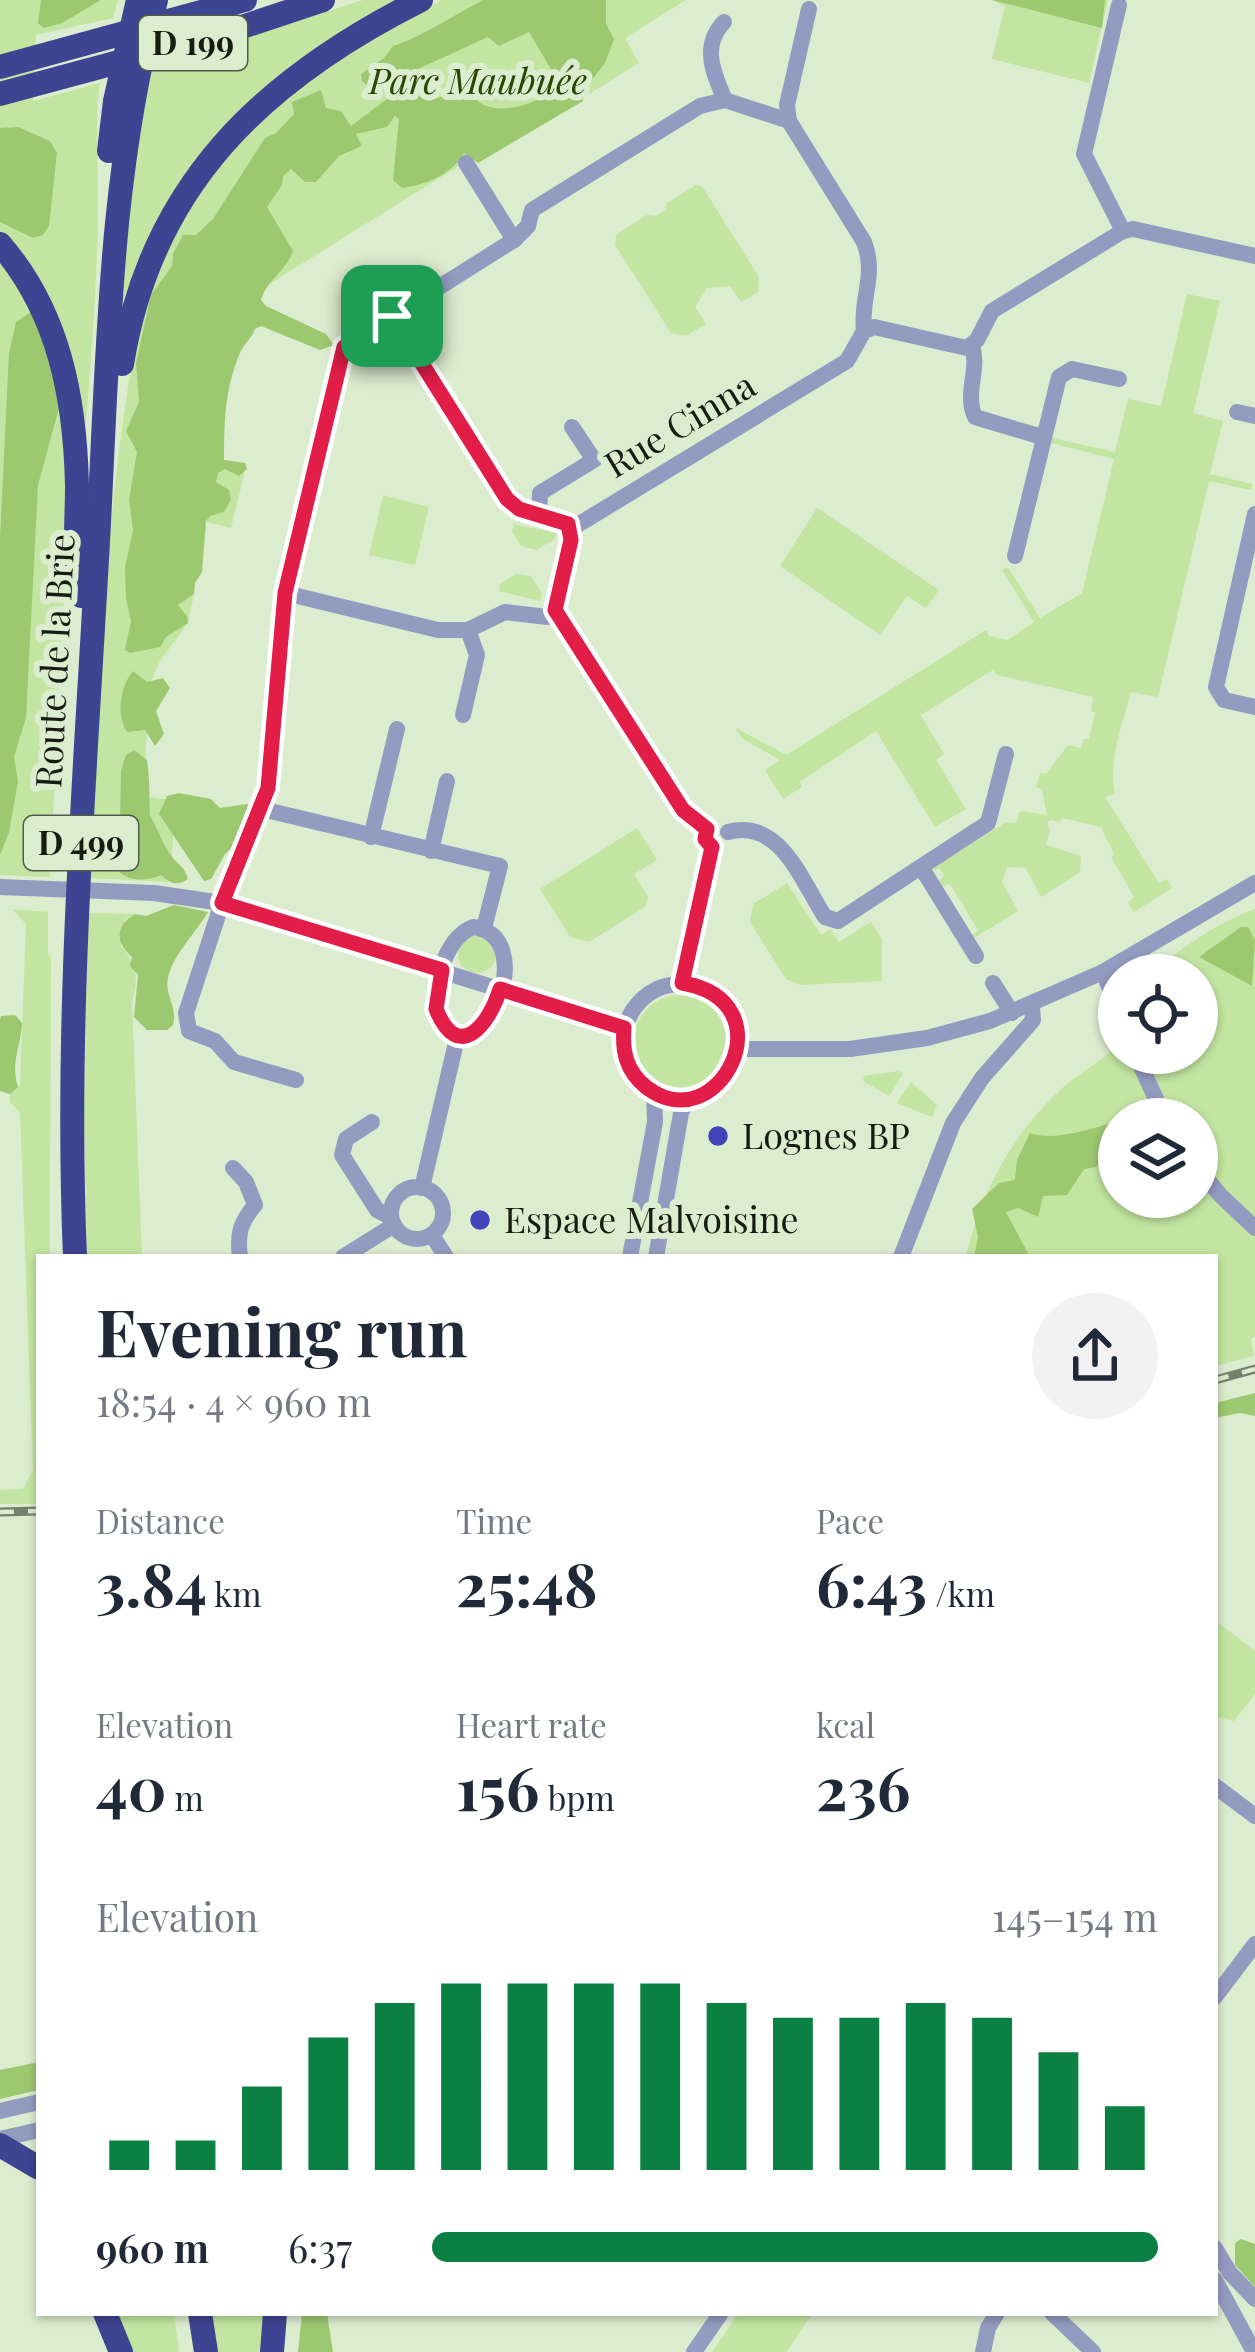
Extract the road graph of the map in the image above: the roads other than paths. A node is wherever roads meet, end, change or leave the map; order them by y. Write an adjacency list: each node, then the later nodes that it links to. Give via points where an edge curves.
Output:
1 (139, 0): 12 (highway)
2 (156, 0): 12 (highway)
3 (245, 0): 9 (highway, D 199)
4 (323, 0): 9 (highway, D 199, via 215,36)
5 (421, 0): 25 (highway, via 265,98 193,181 144,276)
6 (1119, 5): 16 (street, via 1084,154)
7 (809, 9): 14 (street)
8 (724, 22): 13 (street, via 713,34 710,65)
9 (58, 67): 10 (highway, D 199); 11 (highway, D 199)
10 (0, 68)
11 (0, 94)
12 (124, 98): 25 (highway); 32 (highway, via 105,188)
13 (725, 100): 14 (street); 17 (street, via 700,106 532,210)
14 (789, 121): 21 (street, via 872,261)
15 (466, 163): 17 (street)
16 (1123, 231): 19 (street); 22 (street, via 992,311)
17 (514, 241): 20 (street)
18 (0, 244): 32 (highway, via 31,287 68,385)
19 (1255, 256)
20 (392, 316): 27 (street, via 507,499); 31 (street, via 344,347)
21 (863, 331): 22 (street); 29 (street, Rue Cinna, via 847,361)
22 (972, 346): 26 (street, via 975,417)
23 (1120, 379): 26 (street, via 1064,371)
24 (572, 427): 27 (street, via 594,460 540,493)
25 (105, 430): 72 (highway, Route de la Brie / D 499, via 77,912)
26 (1042, 436): 30 (street)
27 (539, 514): 29 (street, via 564,519)
28 (1255, 514): 35 (street, via 1216,687 1224,700)
29 (571, 529): 33 (street)
30 (1015, 556)
31 (285, 593): 34 (street); 40 (street)
32 (81, 596): 71 (highway, Route de la Brie / D 499, via 62,914)
33 (555, 610): 34 (street, via 547,617 505,611); 42 (street)
34 (468, 630): 36 (street, via 477,656)
35 (1255, 707)
36 (463, 716)
37 (397, 729): 41 (street)
38 (1006, 754): 44 (street, via 988,824)
39 (447, 781): 43 (street)
40 (262, 808): 41 (street); 47 (street)
41 (371, 837): 43 (street)
42 (709, 838): 44 (street, via 726,843 728,832 752,828 776,840 831,921); 53 (street)
43 (431, 850): 48 (street, via 500,866)
44 (921, 867): 50 (street)
45 (1255, 884): 49 (street)
46 (2, 887): 47 (street)
47 (222, 903): 51 (street); 61 (street, via 186,1013 189,1031 234,1062)
48 (484, 928): 51 (street, via 463,930); 55 (street, via 503,948)
49 (1134, 954)
50 (976, 956)
51 (442, 970): 55 (street); 59 (street, via 436,1009)
52 (1098, 974): 56 (street)
53 (682, 983): 58 (street, via 639,1000); 60 (street, via 724,1004)
54 (993, 983): 57 (street)
55 (500, 989): 58 (street); 59 (street, via 485,1024)
56 (1032, 1006): 57 (street); 78 (street, via 1033,1020 953,1124)
57 (1012, 1013): 60 (street, via 850,1049)
58 (624, 1028): 62 (street, via 625,1058)
59 (458, 1034): 66 (street)
60 (738, 1049): 63 (street, via 721,1082)
61 (296, 1080)
62 (654, 1092): 63 (street); 76 (street)
63 (687, 1098): 77 (street)
64 (372, 1122): 68 (street, via 346,1138 341,1155)
65 (233, 1168): 73 (street, via 255,1205 242,1221)
66 (422, 1188): 68 (street, via 400,1193); 70 (street, via 442,1206)
67 (1218, 1192): 69 (street)
68 (392, 1221): 70 (street, via 406,1237); 74 (street)
69 (1255, 1228)
70 (432, 1234): 75 (street)
71 (60, 1254)
72 (75, 1254)
73 (240, 1254)
74 (347, 1254)
75 (444, 1254)
76 (631, 1254)
77 (657, 1254)
78 (902, 1254)
79 (1218, 1788): 80 (street)
80 (1255, 1816)
81 (1255, 1944): 82 (street)
82 (1218, 1993)
83 (36, 2103): 84 (street)
84 (0, 2111)
85 (36, 2131): 86 (street)
86 (0, 2142): 87 (highway)
87 (36, 2166)
88 (1218, 2253): 90 (street)
89 (1218, 2286): 105 (street)
90 (1255, 2299)
91 (106, 2316): 98 (highway)
92 (184, 2316): 99 (highway)
93 (200, 2316): 100 (highway)
94 (275, 2316): 101 (highway)
95 (719, 2316): 102 (street)
96 (995, 2316): 103 (street)
97 (1055, 2316): 104 (street)
98 (121, 2352)
99 (190, 2352)
100 (206, 2352)
101 (272, 2352)
102 (694, 2352)
103 (983, 2352)
104 (1093, 2352)
105 (1254, 2352)

